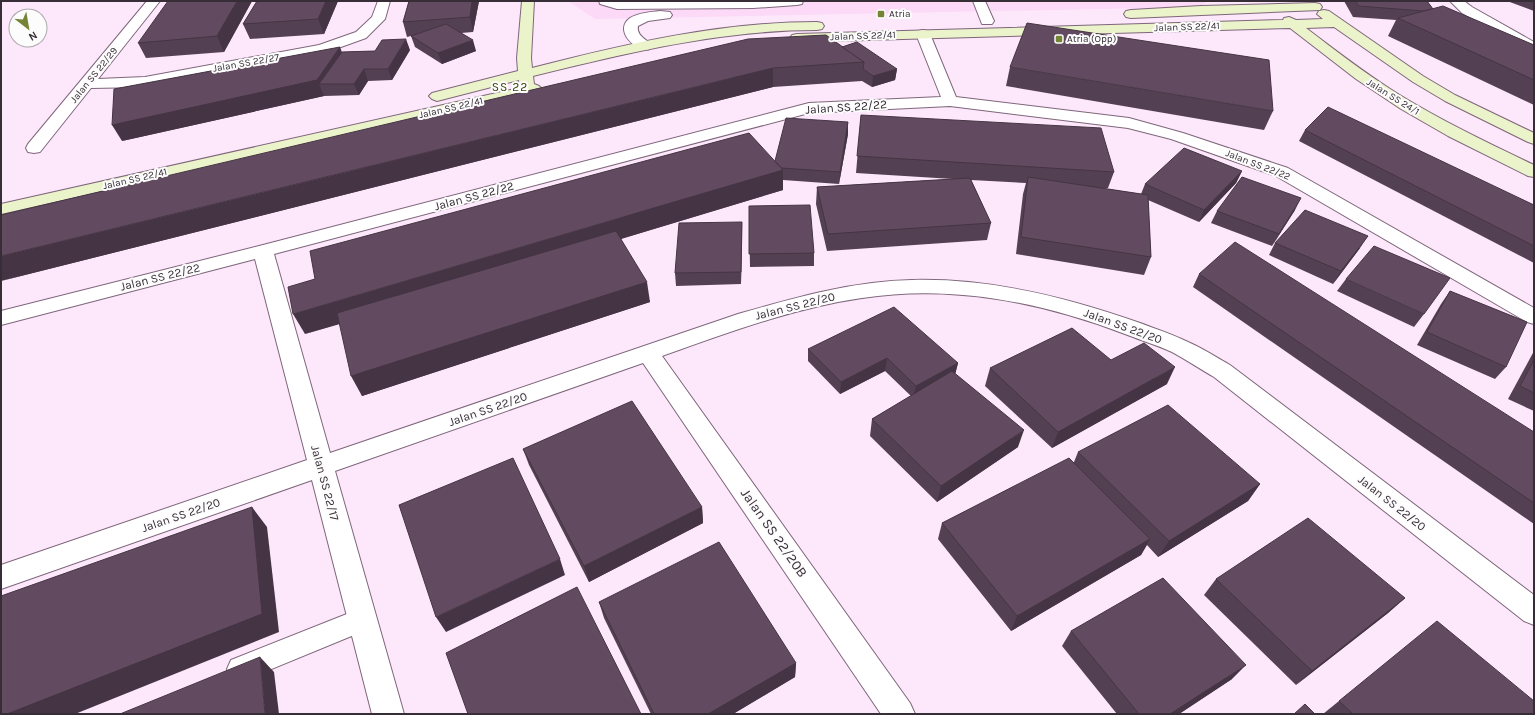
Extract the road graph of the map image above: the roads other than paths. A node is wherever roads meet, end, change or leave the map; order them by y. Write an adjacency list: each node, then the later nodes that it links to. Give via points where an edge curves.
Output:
1 (154, 1): 26 (street, Jalan SS 22/29)
2 (384, 1): 26 (street, Jalan SS 22/27, via 378,19 361,35 322,49 145,82)
3 (528, 1): 21 (street)
4 (605, 1): 9 (street, via 617,5)
5 (797, 1): 10 (street)
6 (980, 1): 16 (street)
7 (1236, 1): 13 (street, via 1226,6)
8 (1456, 1): 23 (street, via 1467,10)
9 (702, 3): 10 (street)
10 (753, 4): 22 (street, via 725,11 642,17 632,23 630,28 633,36)
11 (1312, 4): 12 (street, Jalan SS 22/41); 17 (street)
12 (1269, 5): 13 (street, Jalan SS 22/41); 18 (street, Jalan SS 24/1)
13 (1201, 10): 14 (street, Jalan SS 22/41)
14 (1122, 14)
15 (1050, 18): 16 (street, Jalan SS 22/41)
16 (987, 21): 22 (street, Jalan SS 22/41, via 754,28 686,37)
17 (1336, 23): 18 (street, Jalan SS 22/41); 31 (street, via 1450,98)
18 (1292, 24): 19 (street, Jalan SS 22/41); 33 (street, Jalan SS 24/1, via 1351,69 1408,107 1446,129)
19 (923, 34): 20 (street, Jalan SS 22/41, via 748,40); 30 (street)
20 (728, 45)
21 (525, 46): 24 (street, via 559,57); 25 (street); 29 (street, via 492,73)
22 (645, 46): 24 (street, Jalan SS 22/41)
23 (1534, 48)
24 (593, 58): 25 (street, Jalan SS 22/41)
25 (526, 74): 28 (street); 29 (street, Jalan SS 22/41)
26 (87, 84): 32 (street, Jalan SS 22/29)
27 (550, 86): 28 (street, Jalan SS 22/41)
28 (527, 91): 35 (street, Jalan SS 22/41)
29 (455, 92): 34 (street, Jalan SS 22/41)
30 (950, 101): 36 (street, Jalan SS 22/22, via 809,108); 37 (street, Jalan SS 22/22, via 1129,123 1177,136 1282,172)
31 (1534, 139)
32 (34, 148)
33 (1534, 172)
34 (1, 193)
35 (1, 209)
36 (263, 251): 38 (street, Jalan SS 22/22); 40 (street, Jalan SS 22/17)
37 (1534, 317)
38 (1, 318)
39 (648, 353): 40 (street, Jalan SS 22/20); 42 (street, Jalan SS 22/20, via 745,318 809,301 878,289 926,286 978,288 1099,316 1180,347 1222,371); 46 (street, Jalan SS 22/20B)
40 (321, 467): 41 (street, Jalan SS 22/20); 43 (street, Jalan SS 22/17)
41 (1, 577)
42 (1534, 612)
43 (362, 620): 44 (lane); 45 (street, Jalan SS 22/17)
44 (217, 679)
45 (388, 714)
46 (898, 714)

